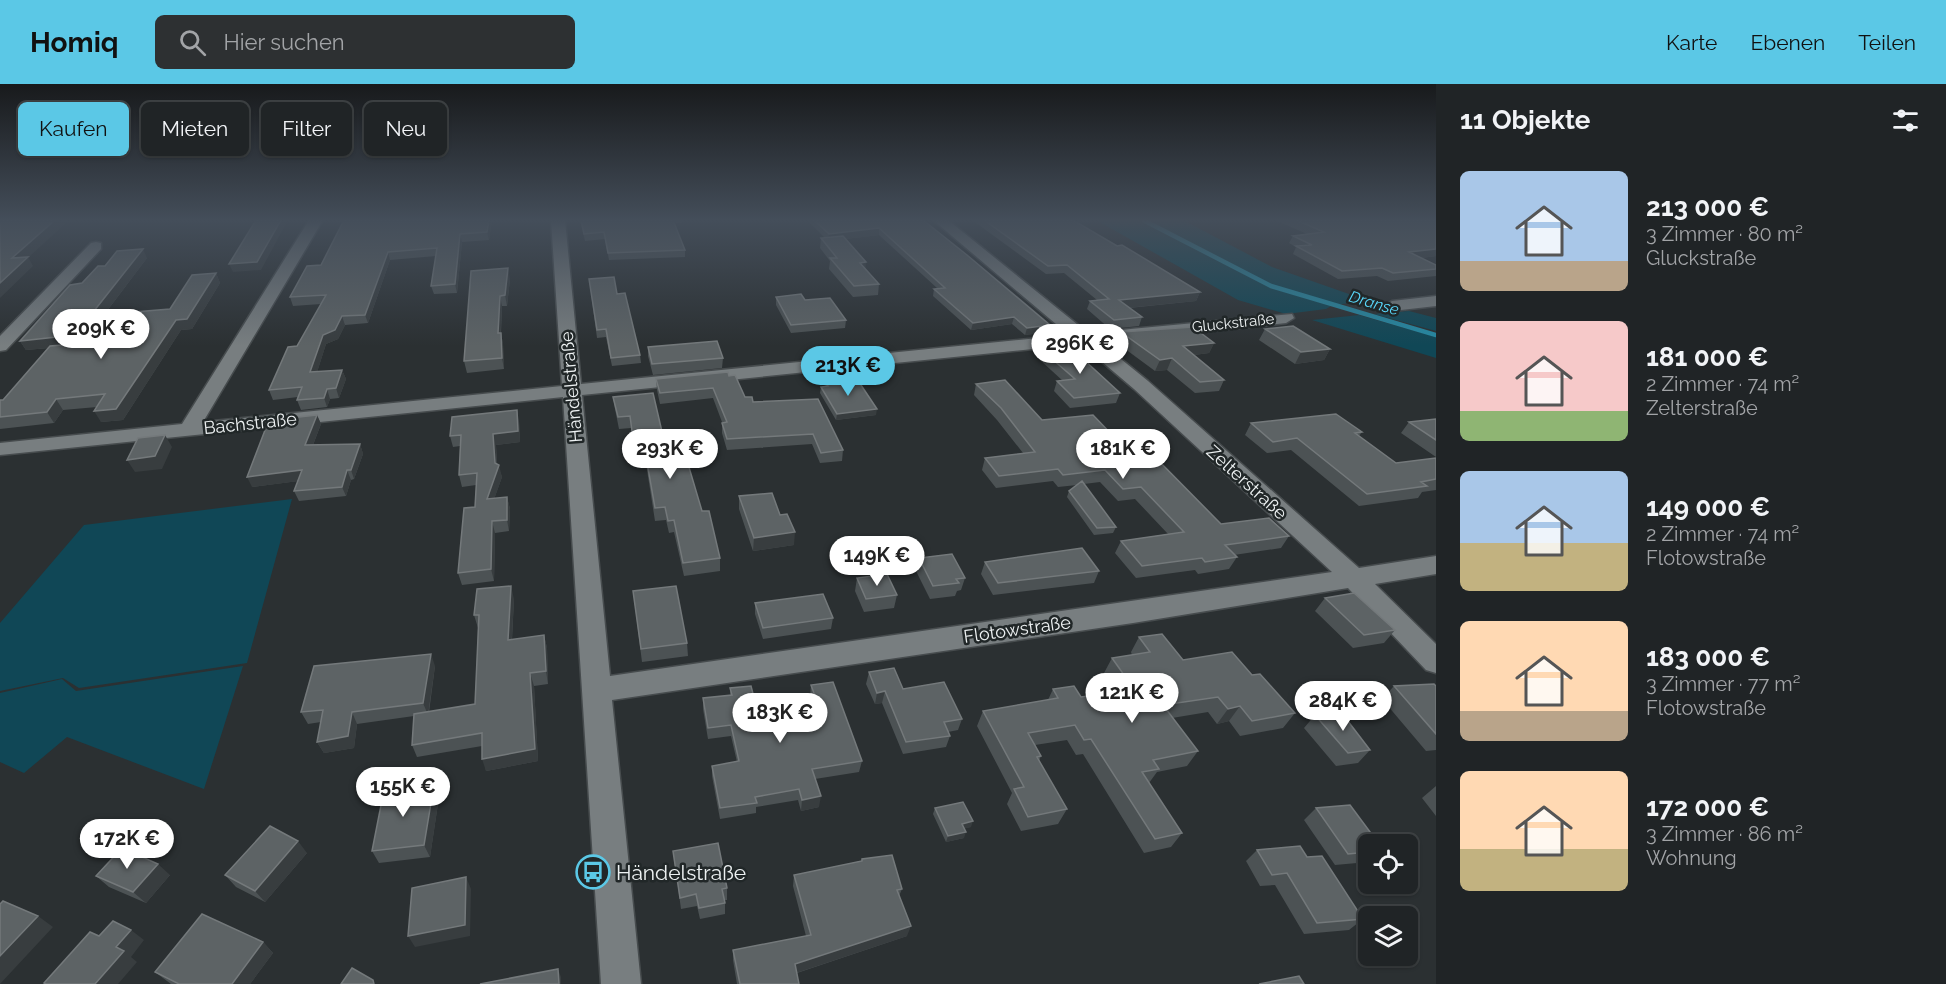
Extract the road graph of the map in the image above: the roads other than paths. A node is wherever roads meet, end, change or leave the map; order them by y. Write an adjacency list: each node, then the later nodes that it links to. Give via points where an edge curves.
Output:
1 (81, 262): 9 (street)
2 (290, 262): 11 (street)
3 (561, 262): 10 (street, Händelstraße)
4 (991, 262): 8 (street, Zelterstraße)
5 (1436, 301): 6 (street)
6 (1392, 306)
7 (1286, 318): 8 (street, Gluckstraße)
8 (1083, 338): 10 (street, Gluckstraße); 14 (street, Zelterstraße, via 1141,385)
9 (0, 346)
10 (571, 390): 11 (street, Bachstraße); 16 (street, Händelstraße)
11 (189, 429): 12 (street, Bachstraße)
12 (0, 449)
13 (1436, 565): 14 (street, Flotowstraße)
14 (1354, 578): 15 (street, Zelterstraße); 16 (street, Flotowstraße)
15 (1436, 662)
16 (597, 690): 17 (street, Händelstraße)
17 (621, 984)

